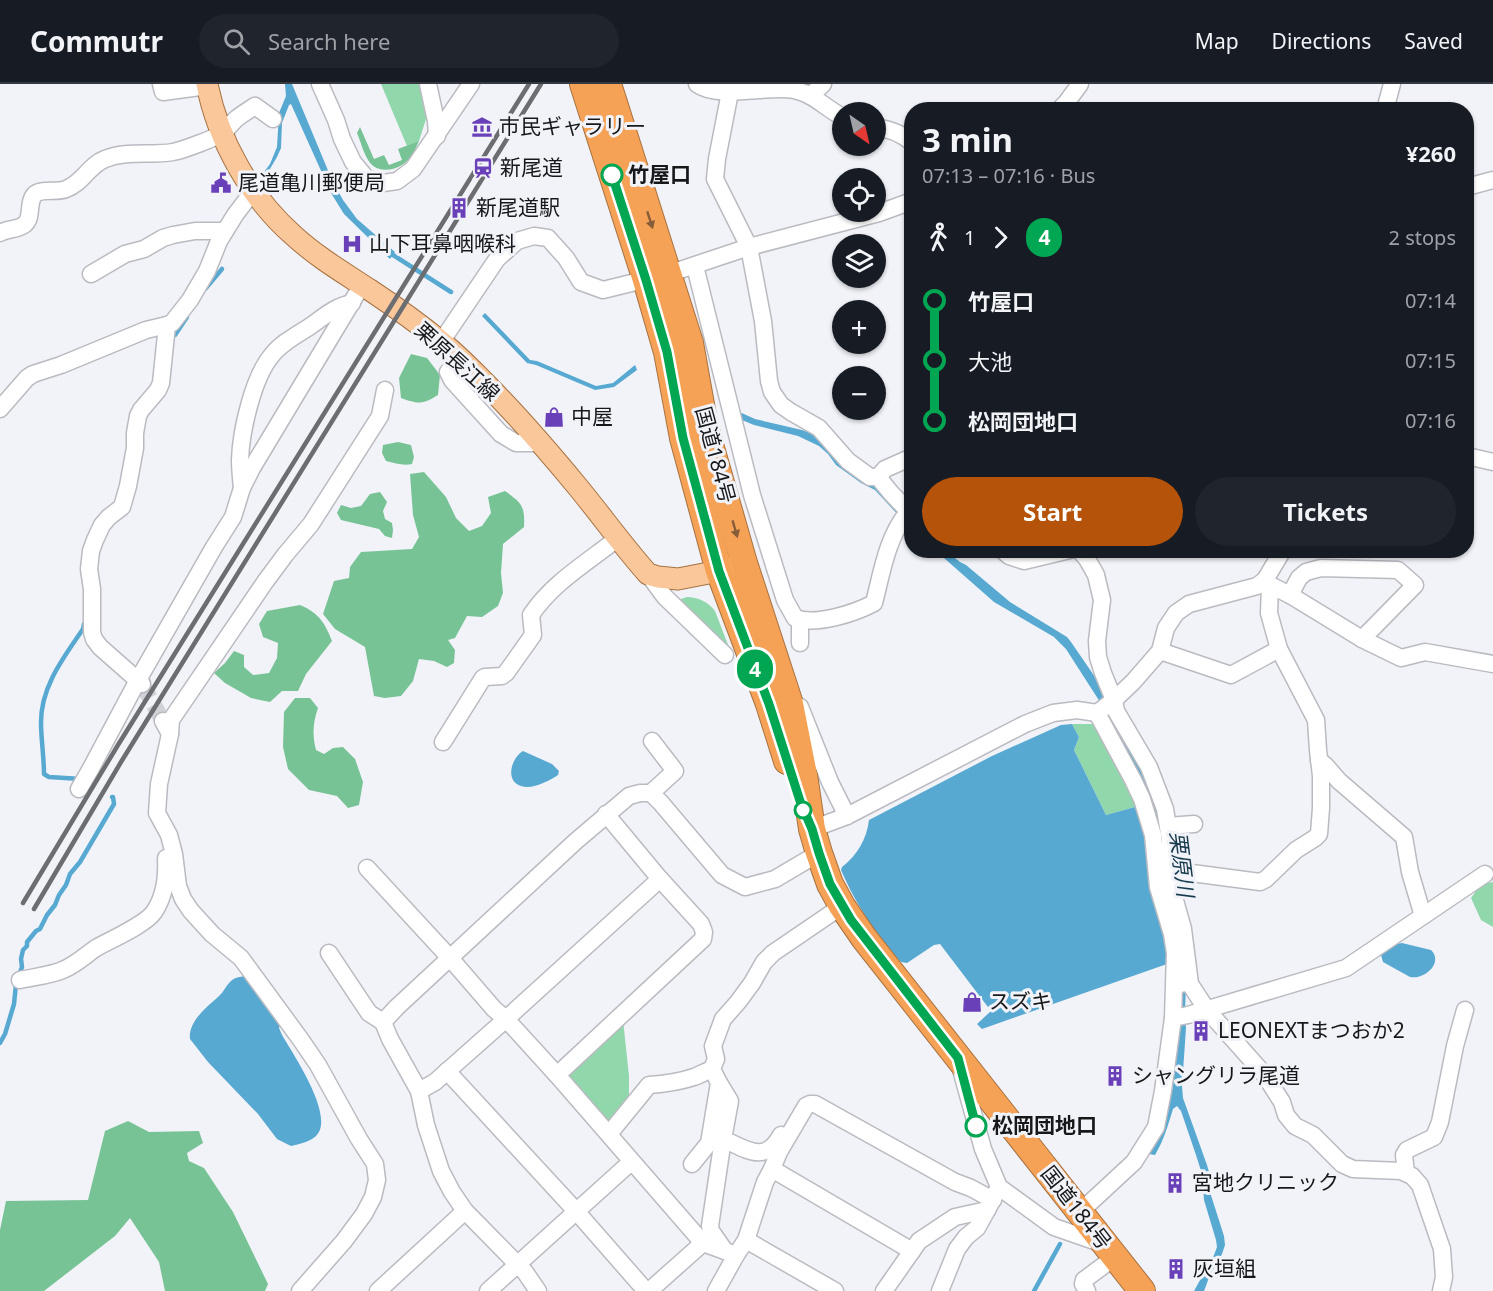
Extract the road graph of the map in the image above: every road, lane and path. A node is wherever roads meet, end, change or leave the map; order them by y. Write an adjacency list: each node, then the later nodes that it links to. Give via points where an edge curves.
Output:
1 (161, 84): 10 (street, via 163,92)
2 (320, 84): 19 (street, via 353,162 367,179 397,181 413,169)
3 (428, 84): 19 (street)
4 (471, 84): 19 (street)
5 (583, 84): 30 (highway, 国道184号)
6 (608, 84): 30 (highway, 国道184号, one-way to 30)
7 (697, 84): 12 (street)
8 (1080, 84): 13 (street)
9 (1392, 84): 14 (street)
10 (207, 85): 18 (main road, 栗原長江線)
11 (817, 90): 12 (street); 15 (street)
12 (730, 92): 27 (street, via 715,179)
13 (1067, 102)
14 (1387, 102)
15 (832, 106)
16 (273, 118): 18 (street, via 255,106)
17 (886, 129): 20 (street)
18 (222, 134): 23 (main road, 栗原長江線); 26 (street, via 173,152 105,159 66,190 35,195 27,222)
19 (436, 136)
20 (904, 136)
21 (1493, 180): 22 (street)
22 (1474, 185)
23 (254, 190): 25 (street); 31 (main road, 栗原長江線, via 280,222)
24 (904, 204): 27 (street)
25 (225, 231): 29 (street, via 195,231 163,238); 32 (street, via 190,300)
26 (0, 233)
27 (749, 247): 28 (street); 39 (street, via 764,321 772,392 786,409 819,428 848,461 870,477)
28 (695, 266): 30 (street); 53 (street, via 752,495 785,600)
29 (92, 274)
30 (657, 277): 33 (street, via 603,290 581,282 548,238 534,236 517,241 497,259); 48 (highway, 国道184号, one-way to 48, via 690,343 705,427); 49 (highway, 国道184号, via 683,438)
31 (357, 294): 33 (main road, 栗原長江線); 40 (street); 40 (street, via 280,346 266,362 243,435)
32 (167, 325): 35 (street, via 33,374); 60 (street, via 161,383 138,416 122,507 102,525 94,540 89,569 94,639)
33 (441, 342): 43 (main road, 栗原長江線, via 540,443)
34 (385, 390): 68 (street, via 380,416 311,524 271,573 166,727)
35 (0, 409)
36 (1474, 458): 38 (street)
37 (904, 461): 39 (street)
38 (1493, 462)
39 (878, 477): 41 (street)
40 (242, 488): 60 (street, via 232,517)
41 (904, 512)
42 (904, 519): 53 (street, via 891,542 874,603 856,612)
43 (618, 538): 50 (main road, 栗原長江線); 64 (street, via 540,600 531,615 530,641 506,674 483,678)
44 (1015, 558): 45 (street)
45 (1037, 558)
46 (1086, 558): 62 (street, via 1096,575 1102,600 1097,641)
47 (1279, 558): 51 (street)
48 (744, 563): 49 (main road); 61 (highway, 国道184号)
49 (719, 571): 50 (main road, via 678,579); 73 (highway, 国道184号)
50 (648, 574): 58 (street, via 665,597)
51 (1268, 583): 52 (street); 56 (street, via 1269,613); 57 (street, via 1189,604 1166,628)
52 (1290, 595): 54 (street); 54 (street, via 1299,578 1321,568 1398,570 1414,585)
53 (800, 620): 55 (street)
54 (1362, 639): 59 (street, via 1401,658 1425,652)
55 (800, 643)
56 (1279, 649): 57 (street, via 1231,675); 65 (street, via 1316,720)
57 (1160, 651): 62 (street)
58 (725, 655)
59 (1493, 664)
60 (140, 682): 66 (street)
61 (790, 704): 70 (street, via 800,707); 73 (highway, 国道184号)
62 (1106, 706): 70 (street, via 1053,713 1025,724); 72 (street, via 1116,711 1149,767); 84 (street, via 1149,820 1158,887)
63 (652, 741): 67 (street, via 675,771)
64 (443, 742)
65 (1319, 760): 76 (street, via 1319,834 1266,879 1260,882); 80 (street, via 1404,837)
66 (79, 789)
67 (651, 793): 69 (street, via 629,796); 74 (street, via 722,875 745,886 775,879)
68 (157, 813): 83 (street, via 166,878 156,910 137,926 67,968); 112 (street, via 169,835 183,899 212,934 241,958 301,1040 375,1164 377,1180 364,1214)
69 (606, 814): 78 (street); 82 (street)
70 (847, 816): 73 (street)
71 (1194, 824): 72 (street)
72 (1168, 825): 76 (street)
73 (812, 829): 74 (highway, 国道184号)
74 (819, 853): 79 (highway, 国道184号)
75 (367, 868): 82 (street)
76 (1169, 870): 84 (street, via 1183,929)
77 (1485, 874): 80 (street)
78 (660, 879): 88 (street); 92 (street, via 701,924 703,939)
79 (842, 906): 90 (highway, 国道184号); 93 (street, via 764,962 723,1019 713,1046)
80 (1423, 916): 85 (street, via 1346,968)
81 (329, 953): 89 (street, via 369,1013)
82 (450, 958): 88 (street); 89 (street)
83 (20, 980)
84 (1183, 984): 85 (street); 87 (street)
85 (1207, 1010): 87 (street); 101 (street, via 1264,1074 1295,1126 1313,1135 1342,1164 1353,1169)
86 (1465, 1010): 101 (street, via 1440,1122 1434,1137 1407,1150)
87 (1180, 1017): 105 (street, via 1156,1127 1134,1162)
88 (506, 1019): 91 (street); 92 (street)
89 (383, 1022): 94 (street)
90 (958, 1058): 102 (street); 105 (highway, 国道184号)
91 (447, 1071): 94 (street); 104 (street)
92 (557, 1075): 96 (street)
93 (716, 1076): 96 (street, via 649,1085); 97 (street, via 729,1101); 99 (street, via 709,1143)
94 (419, 1091): 103 (street, via 441,1171)
95 (785, 1126): 97 (street, via 773,1147 762,1153)
96 (609, 1134): 98 (street)
97 (723, 1139): 110 (street, via 711,1231)
98 (632, 1162): 104 (street); 107 (street)
99 (692, 1164)
100 (772, 1169): 102 (street, via 806,1106 815,1104); 106 (street); 108 (street)
101 (1406, 1173): 123 (street, via 1420,1185 1440,1242 1444,1277)
102 (993, 1199): 108 (street, via 955,1217 919,1241); 109 (street); 120 (street, via 976,1228 957,1249)
103 (465, 1211): 111 (street); 113 (street)
104 (576, 1211): 111 (street); 116 (street)
105 (1080, 1212): 109 (highway, 国道184号)
106 (746, 1240): 110 (street); 118 (street)
107 (703, 1243): 110 (street); 116 (street)
108 (912, 1251): 119 (street)
109 (1109, 1251): 121 (street, via 1084,1280); 122 (highway, 国道184号)
110 (730, 1253): 117 (street)
111 (516, 1265): 114 (street); 115 (street)
112 (300, 1291)
113 (378, 1291)
114 (488, 1291)
115 (538, 1291)
116 (648, 1291)
117 (716, 1291)
118 (835, 1291)
119 (884, 1291)
120 (939, 1291)
121 (1087, 1291)
122 (1142, 1291)
123 (1441, 1291)

